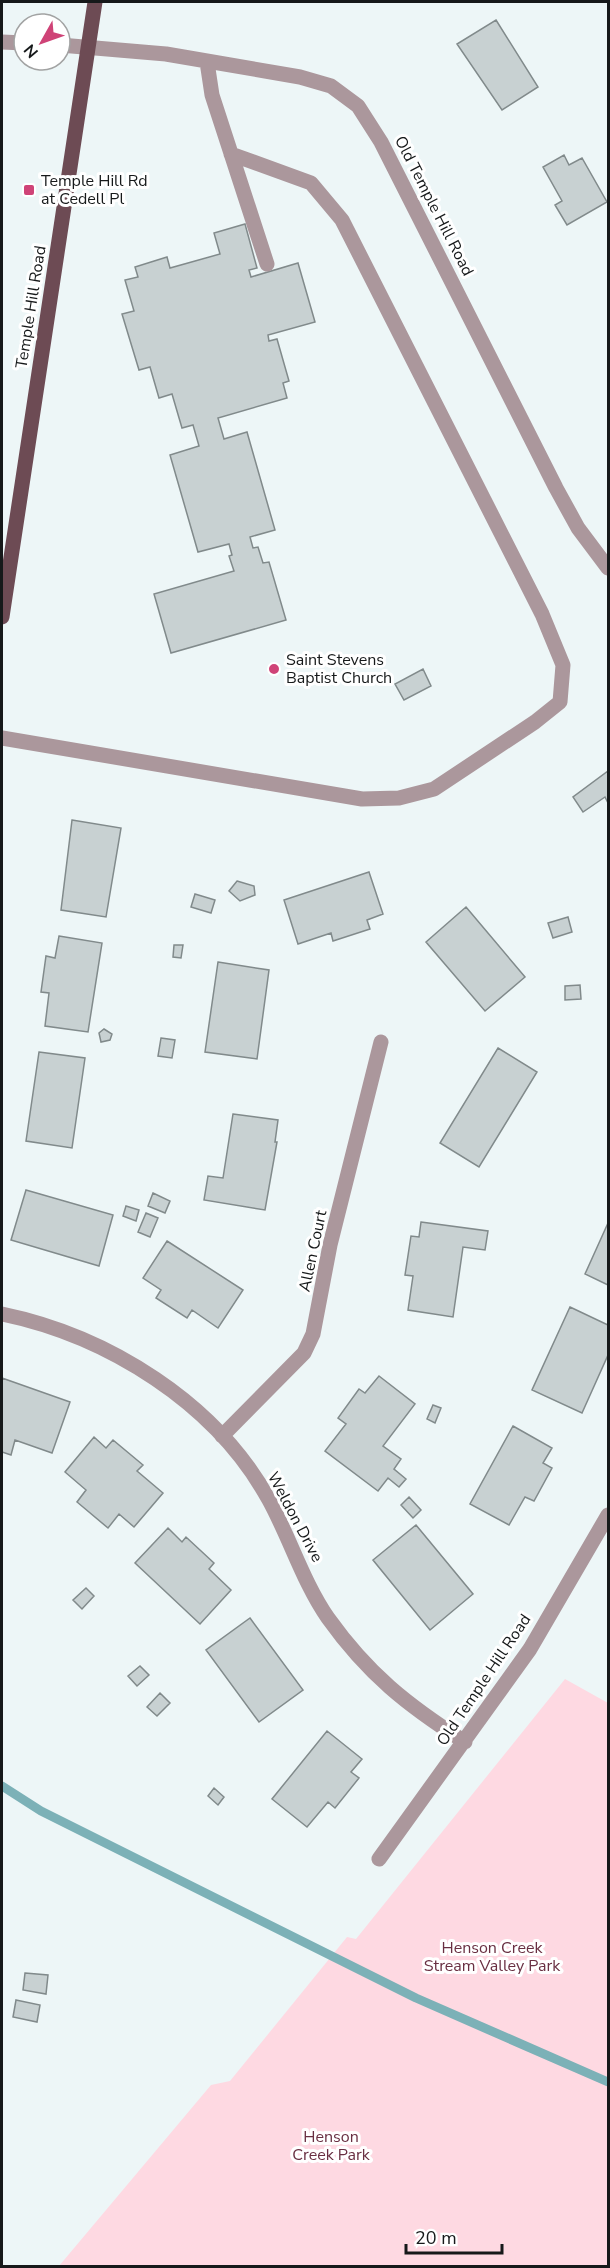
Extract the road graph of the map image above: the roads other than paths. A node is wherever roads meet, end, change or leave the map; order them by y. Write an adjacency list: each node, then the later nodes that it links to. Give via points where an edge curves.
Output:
1 (95, 2): 3 (main road, Temple Hill Road)
2 (72, 45): 3 (street, Old Temple Hill Road)
3 (88, 46): 4 (street, Old Temple Hill Road); 8 (main road, Temple Hill Road)
4 (207, 62): 5 (street, via 212,95); 7 (street, Old Temple Hill Road, via 300,77 330,86 358,106 381,141 556,488 578,528)
5 (231, 154): 6 (street); 9 (street, via 311,183 342,220 542,614 563,665 560,702 434,789 399,798 362,799)
6 (267, 264)
7 (609, 568)
8 (2, 617)
9 (2, 738)
10 (381, 1042): 12 (street, Allen Court, via 330,1245 313,1334 304,1353)
11 (2, 1314): 12 (street, Weldon Drive, via 97,1346 170,1389)
12 (222, 1436): 14 (street, Weldon Drive, via 270,1501 327,1616 357,1656 386,1687)
13 (609, 1515): 14 (street, Old Temple Hill Road, via 530,1649)
14 (465, 1742): 15 (street, Old Temple Hill Road)
15 (379, 1859)

